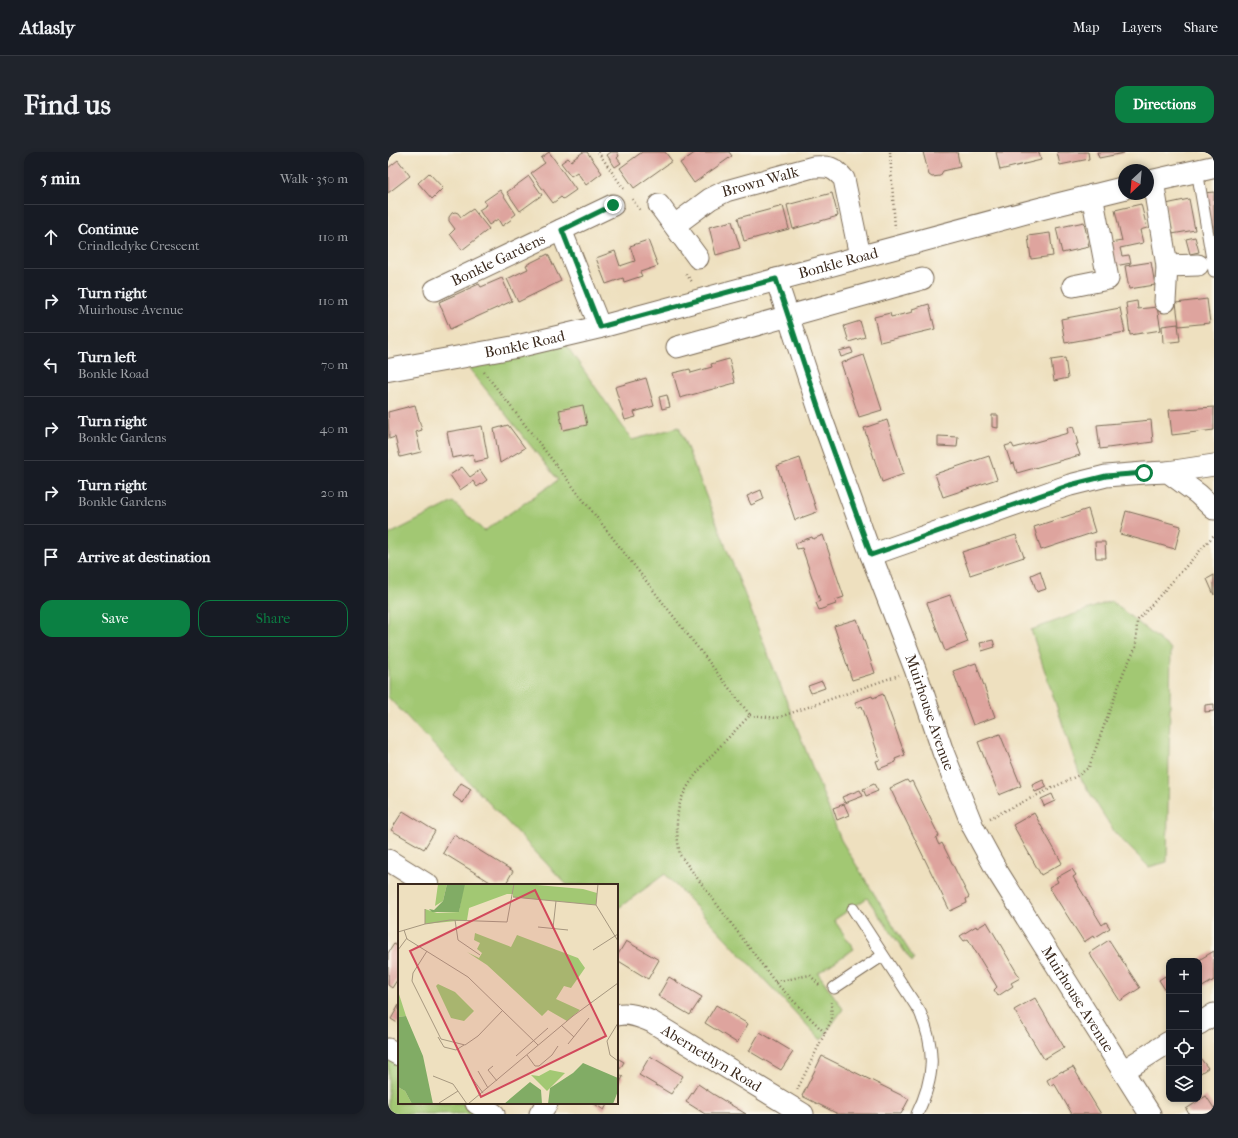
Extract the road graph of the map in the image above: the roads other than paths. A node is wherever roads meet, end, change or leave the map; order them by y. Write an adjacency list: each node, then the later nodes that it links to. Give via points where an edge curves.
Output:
1 (1205, 168): 2 (street); 13 (lane)
2 (1154, 181)
3 (1118, 189): 4 (street, Bonkle Road)
4 (1092, 195): 10 (street, Bonkle Road); 16 (street, via 1108,279)
5 (1154, 200): 12 (street)
6 (613, 205): 9 (street, Bonkle Gardens)
7 (659, 205): 8 (street)
8 (675, 225): 10 (street, Brown Walk, via 710,199 726,191 813,167 826,166 836,170 844,179); 11 (street)
9 (562, 230): 17 (street, Bonkle Gardens); 20 (street, Bonkle Gardens)
10 (860, 256): 14 (street, Bonkle Road)
11 (698, 258)
12 (1167, 266): 13 (street); 18 (street)
13 (1206, 268)
14 (776, 279): 19 (street, Muirhouse Avenue); 20 (street, Bonkle Road)
15 (922, 279): 19 (street)
16 (1073, 286)
17 (435, 290)
18 (1165, 302)
19 (788, 316): 21 (street); 26 (street, Muirhouse Avenue)
20 (600, 327): 22 (street, Bonkle Road, via 515,347)
21 (677, 347)
22 (388, 370)
23 (1214, 466): 24 (street)
24 (1168, 472): 25 (street); 26 (street, via 1106,476 1070,485)
25 (1214, 509)
26 (871, 555): 38 (street, Muirhouse Avenue, via 973,827 997,871)
27 (390, 866): 28 (street)
28 (426, 884)
29 (853, 909): 30 (lane)
30 (882, 956): 31 (lane); 44 (lane, via 920,1012 927,1030 932,1069 929,1086)
31 (832, 993)
32 (1214, 1014): 34 (street)
33 (618, 1015): 41 (street, Abernethyn Road, via 637,1016 652,1022)
34 (1202, 1022)
35 (1166, 1044): 38 (street)
36 (388, 1049): 37 (street)
37 (398, 1055)
38 (1123, 1071): 45 (street, Muirhouse Avenue)
39 (478, 1104): 42 (street)
40 (546, 1104): 43 (street)
41 (796, 1110)
42 (494, 1114)
43 (540, 1114)
44 (917, 1114)
45 (1150, 1114)

